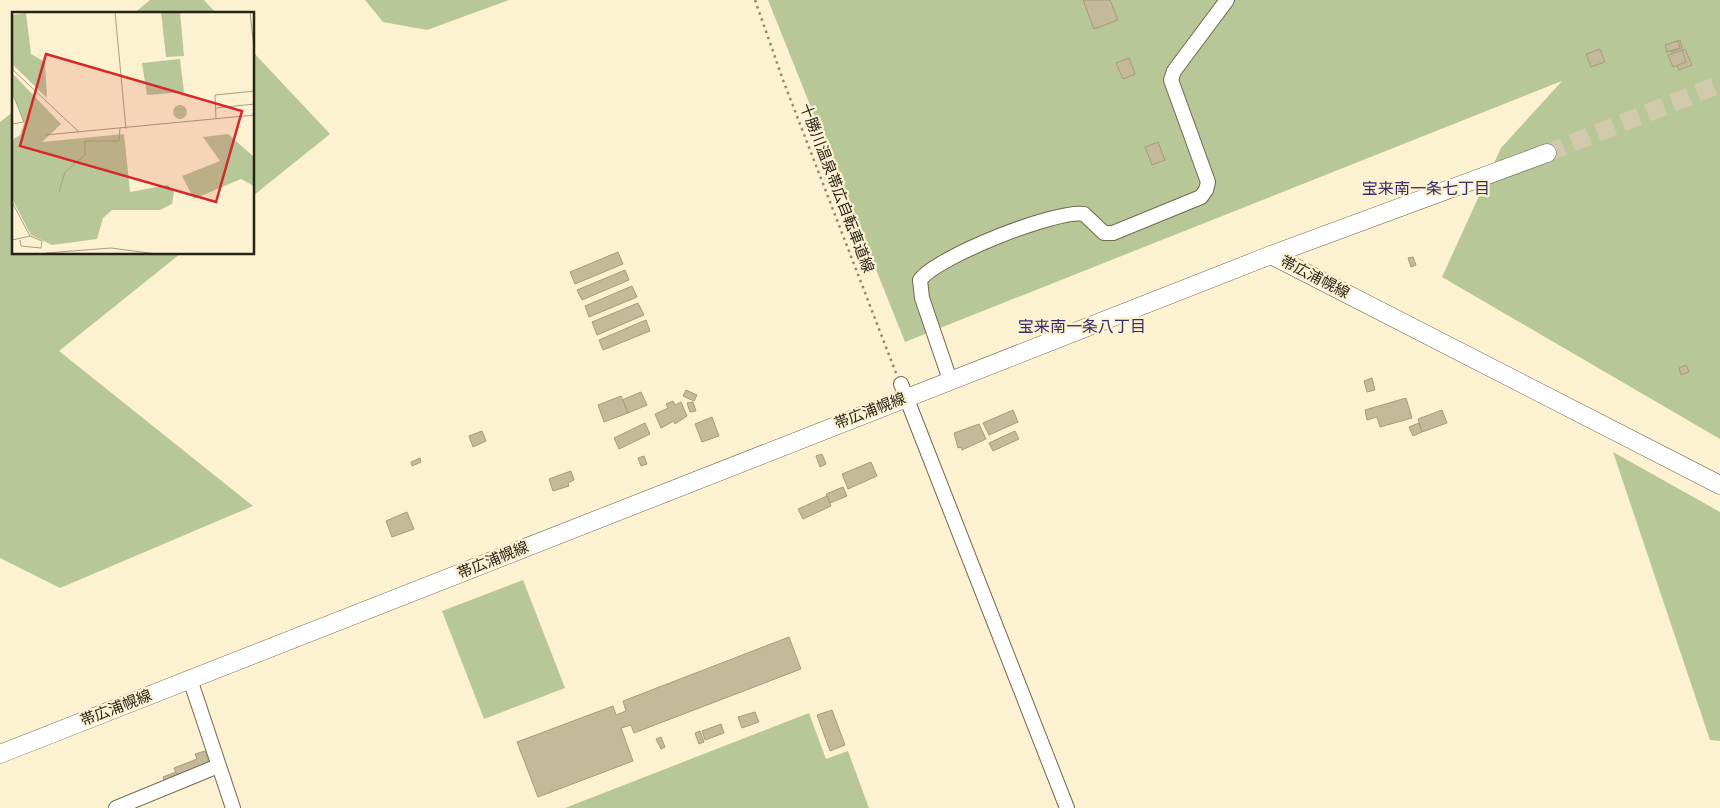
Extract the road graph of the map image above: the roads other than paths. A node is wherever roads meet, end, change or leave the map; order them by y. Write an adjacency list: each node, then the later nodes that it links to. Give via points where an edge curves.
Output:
1 (1227, 0): 4 (street, via 1174,71 1171,80 1208,182 1201,197 1113,233 1104,233 1084,214 1066,214 1015,230 939,263 924,273 920,280 922,298)
2 (1547, 153): 3 (main road)
3 (1270, 254): 4 (main road, 帯広浦幌線); 6 (main road, 帯広浦幌線)
4 (950, 380): 5 (main road, 帯広浦幌線)
5 (903, 390): 7 (main road, 帯広浦幌線); 12 (street)
6 (1720, 485)
7 (190, 679): 8 (main road, 帯広浦幌線); 9 (street)
8 (0, 754)
9 (218, 766): 10 (street); 11 (street)
10 (116, 808)
11 (233, 808)
12 (1067, 808)

